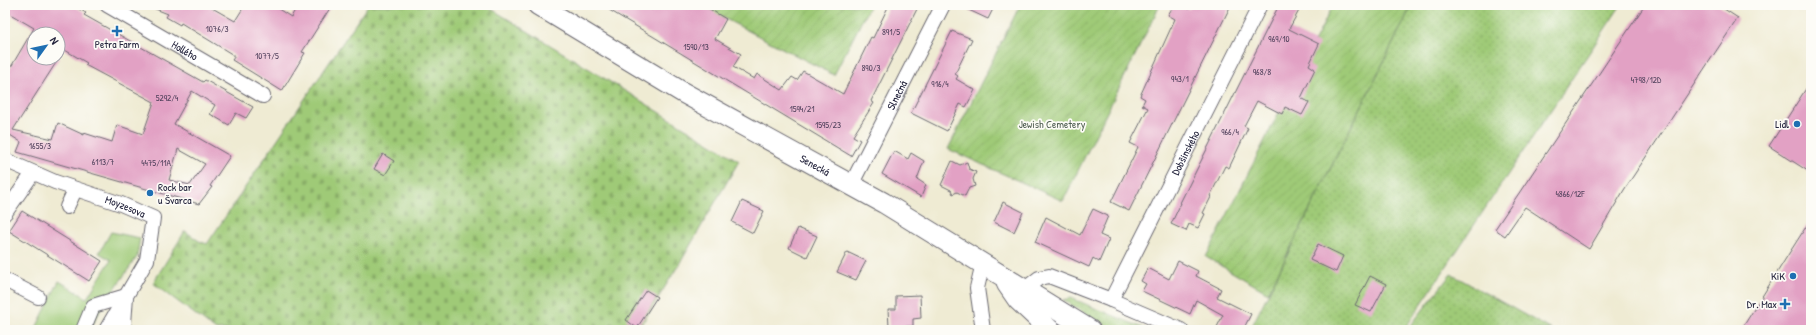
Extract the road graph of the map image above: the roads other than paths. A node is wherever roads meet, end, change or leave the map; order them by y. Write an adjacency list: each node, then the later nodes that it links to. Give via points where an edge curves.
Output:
1 (106, 5): 5 (street, Hollého)
2 (538, 5): 8 (main road, Senecká, via 682,92)
3 (944, 5): 8 (street, Slnečná)
4 (1260, 5): 18 (street, Dobšinského)
5 (264, 96)
6 (5, 160): 7 (street, Moyzesova)
7 (33, 173): 9 (street, Moyzesova); 11 (street)
8 (851, 185): 12 (main road, Senecká)
9 (75, 190): 10 (street); 16 (street, Moyzesova, via 121,204 153,218 147,260)
10 (67, 207)
11 (5, 213)
12 (982, 263): 13 (main road, Senecká); 22 (street, via 977,288)
13 (1001, 274): 15 (main road, Senecká); 23 (main road, via 1018,300)
14 (5, 280): 17 (street)
15 (1025, 289): 18 (street, via 1039,278 1049,276); 24 (main road, Senecká)
16 (126, 296): 19 (street, via 93,306); 20 (street, Moyzesova); 21 (street)
17 (38, 297)
18 (1111, 300): 25 (street)
19 (83, 330)
20 (106, 330)
21 (122, 330)
22 (983, 330)
23 (1050, 330)
24 (1090, 330)
25 (1180, 330)

